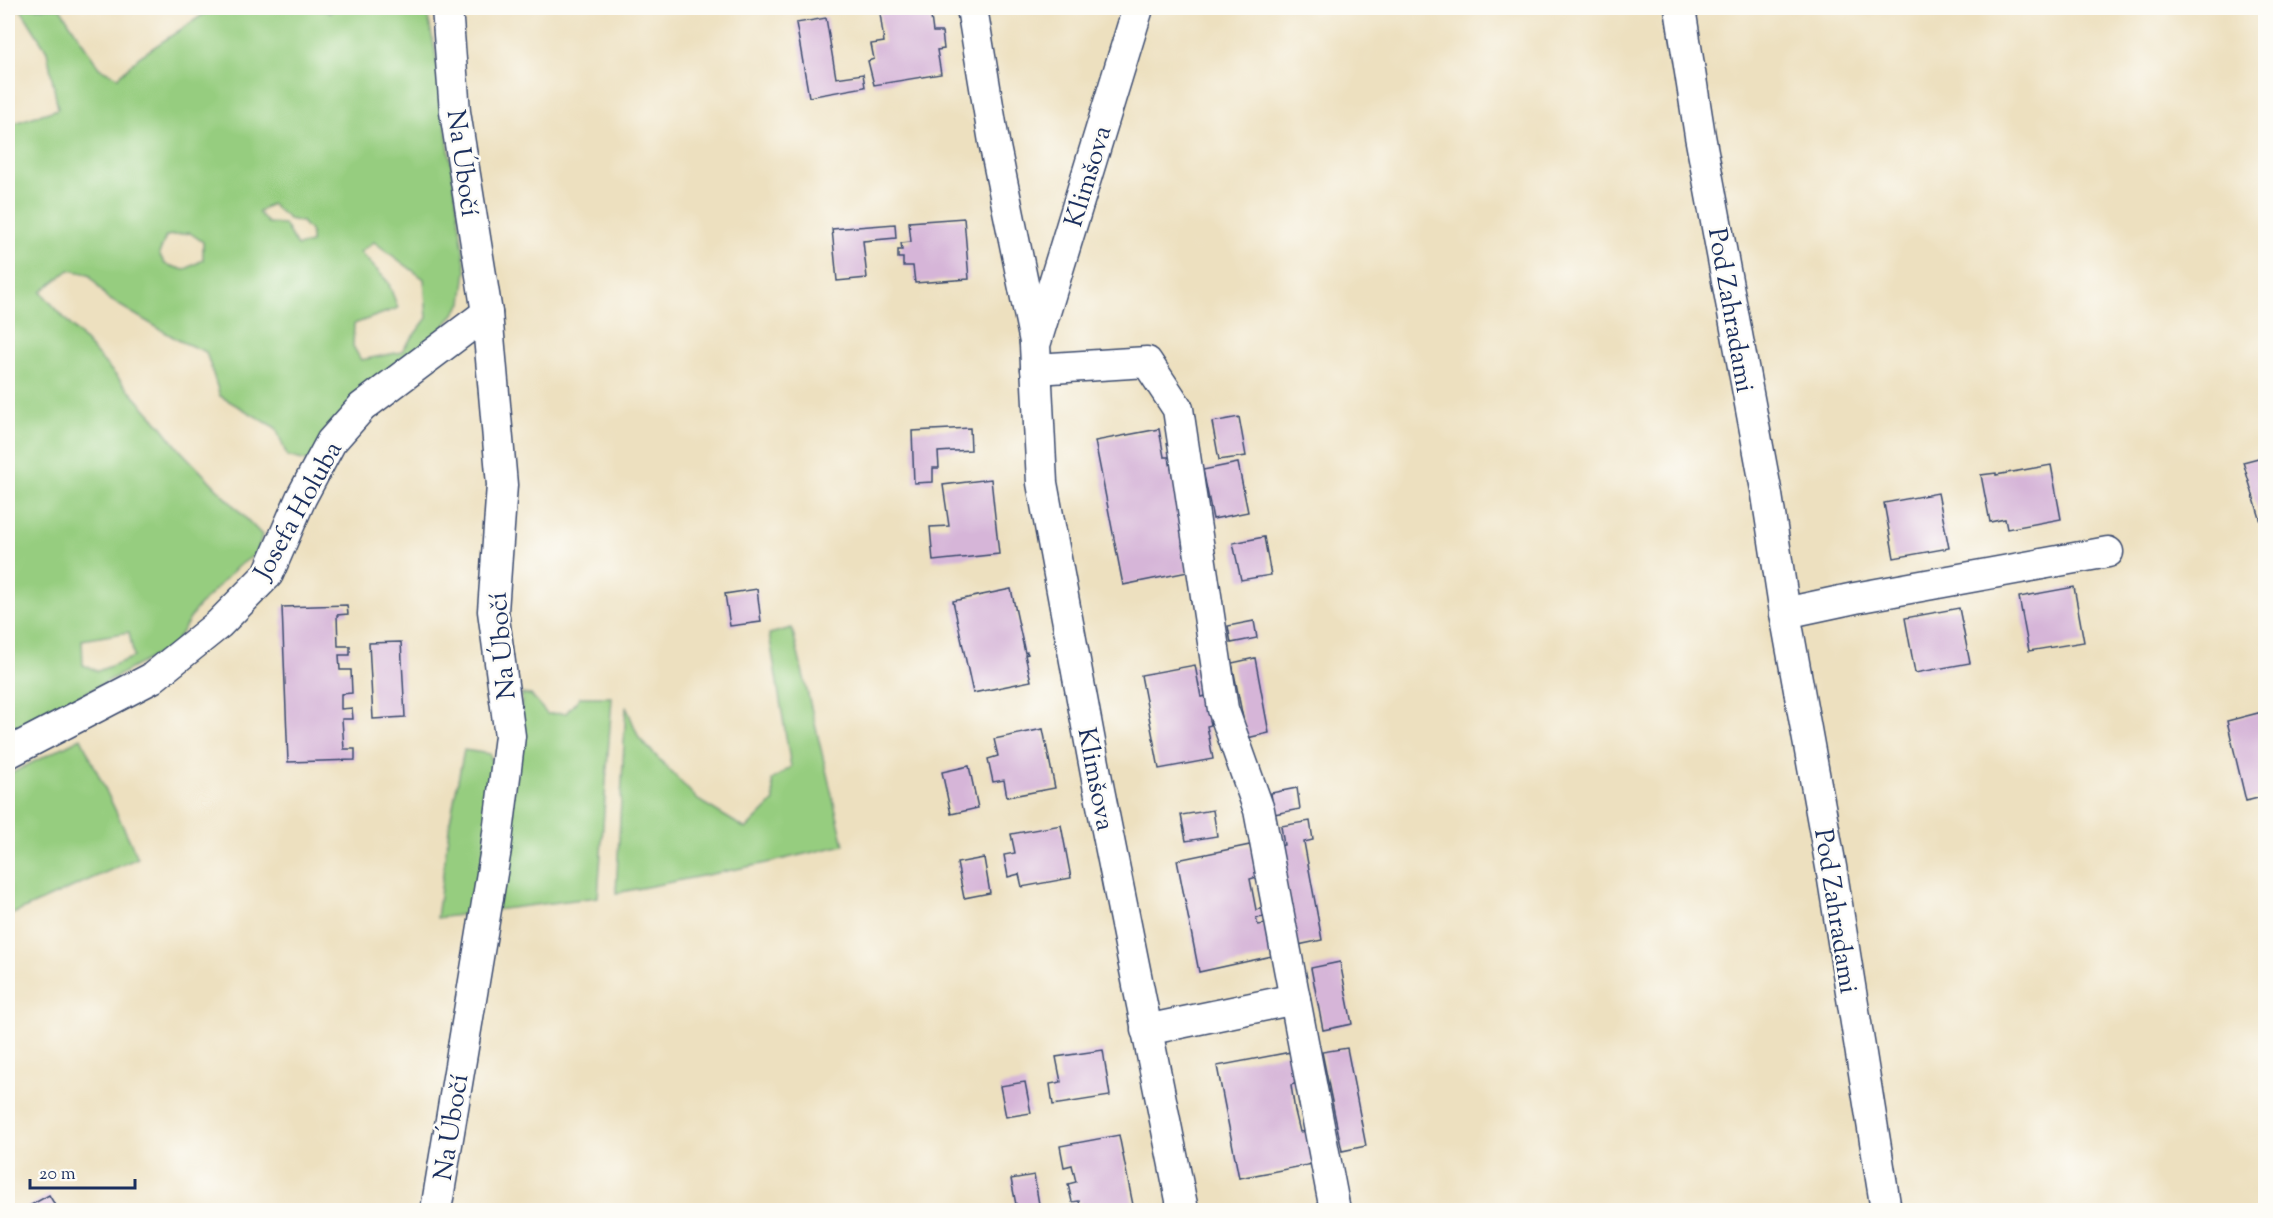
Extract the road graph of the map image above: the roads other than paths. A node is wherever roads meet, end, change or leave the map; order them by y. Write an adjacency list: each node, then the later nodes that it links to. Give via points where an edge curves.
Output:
1 (447, 8): 5 (street, Na Úbočí, via 456,112)
2 (972, 8): 6 (street, Klimšova)
3 (1138, 8): 6 (street, Klimšova)
4 (1680, 8): 8 (street, Pod Zahradami)
5 (487, 313): 9 (street, Josefa Holuba, via 362,407 331,442 268,574 219,624 152,678); 12 (street, Na Úbočí, via 502,485 493,611 510,736 496,849)
6 (1036, 357): 10 (street, via 1147,362 1178,409 1224,709 1259,810); 11 (street, Klimšova, via 1042,483)
7 (2108, 552): 8 (street)
8 (1785, 613): 15 (street, Pod Zahradami)
9 (8, 753)
10 (1295, 999): 11 (street); 14 (street)
11 (1146, 1030): 13 (street, Klimšova)
12 (436, 1210)
13 (1183, 1210)
14 (1335, 1210)
15 (1886, 1210)

